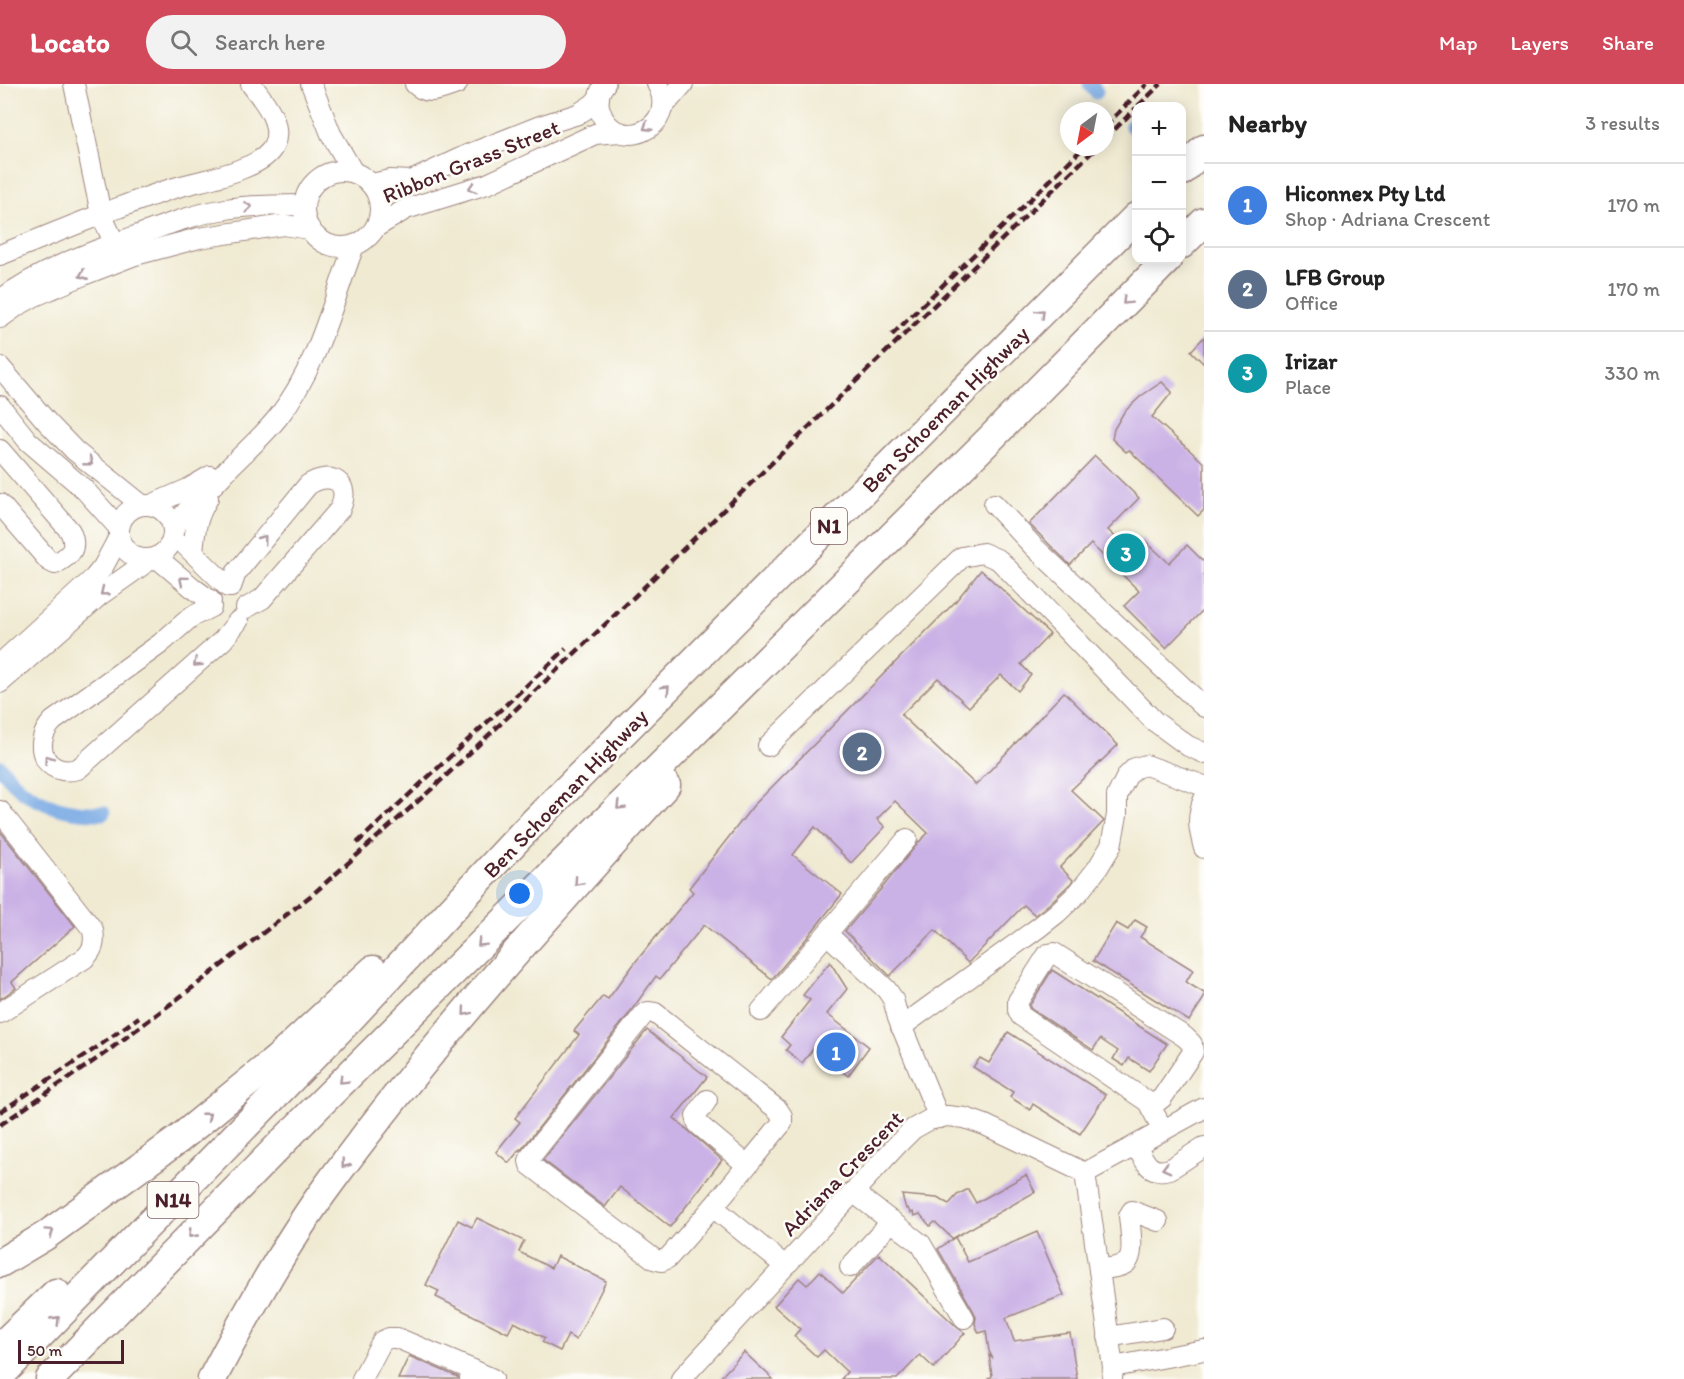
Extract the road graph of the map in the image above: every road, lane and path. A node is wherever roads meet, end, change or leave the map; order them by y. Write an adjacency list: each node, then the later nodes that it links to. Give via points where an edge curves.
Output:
1 (74, 84): 21 (street)
2 (251, 84): 21 (street, via 272,113 275,125 274,145 268,154 241,170)
3 (311, 84): 11 (street)
4 (415, 84): 5 (street, via 430,92)
5 (457, 84)
6 (657, 84): 9 (street)
7 (683, 84): 9 (street, Ribbon Grass Street)
8 (602, 91): 10 (street, Ribbon Grass Street, via 599,109 603,119); 12 (street, Ribbon Grass Street, via 592,105 578,114)
9 (662, 108): 10 (street, Ribbon Grass Street, one-way to 10, via 651,127 631,134)
10 (620, 132): 14 (street, Ribbon Grass Street, via 595,134)
11 (331, 134): 16 (street); 17 (street)
12 (514, 136): 14 (street); 18 (street, Ribbon Grass Street, via 411,181)
13 (1204, 149): 15 (highway)
14 (526, 166): 25 (street, Ribbon Grass Street, one-way to 25, via 487,184 406,209)
15 (1186, 167)
16 (353, 172): 17 (street); 18 (street)
17 (323, 176): 19 (street, via 307,193)
18 (371, 184): 25 (street, via 380,205)
19 (304, 205): 20 (street, one-way to 19); 26 (street)
20 (222, 210): 24 (street); 27 (street)
21 (101, 214): 32 (street); 33 (street)
22 (1132, 222): 64 (highway, Ben Schoeman Highway / N1, one-way to 22)
23 (1204, 222): 28 (highway)
24 (162, 226): 30 (street); 32 (street)
25 (376, 227): 31 (street)
26 (309, 229): 27 (street, via 284,225); 29 (street)
27 (226, 234): 30 (street)
28 (1186, 240)
29 (329, 245): 31 (street); 35 (street)
30 (169, 246): 32 (street)
31 (354, 246): 35 (street)
32 (119, 252): 36 (street, via 77,257 38,275); 37 (street, one-way to 37)
33 (0, 255)
34 (1163, 264): 42 (highway, Ben Schoeman Highway, one-way to 42)
35 (338, 286): 44 (street, via 320,344 296,393 260,439)
36 (0, 300)
37 (0, 318)
38 (0, 367): 40 (street)
39 (0, 406): 41 (street)
40 (33, 406): 41 (street); 48 (street, one-way to 48, via 75,451)
41 (13, 422): 50 (street, via 28,441 84,489)
42 (990, 439): 89 (highway, one-way to 89, via 729,715 531,935 422,1064 320,1196); 98 (highway, Ben Schoeman Highway / N14, one-way to 98, via 318,1106)
43 (0, 450): 46 (street, via 70,531 72,550 55,564 49,561)
44 (236, 461): 45 (street); 48 (street, via 189,489)
45 (220, 478): 49 (street, via 186,511); 51 (street, via 197,518)
46 (0, 504)
47 (994, 504): 58 (street, via 1034,547)
48 (147, 505): 49 (street, via 166,513); 50 (street, via 126,513)
49 (173, 530): 51 (street); 52 (street, via 169,547)
50 (119, 532): 52 (street, via 127,552 143,559); 56 (street, via 104,567)
51 (193, 552): 53 (street)
52 (154, 558): 54 (street, one-way to 52); 57 (street, one-way to 57, via 100,595)
53 (230, 587): 54 (street, via 218,591); 55 (street, via 245,597); 55 (street, one-way to 55, via 236,573 308,485 326,477 343,488 340,509 262,599)
54 (211, 604): 55 (street, via 220,621 226,623); 55 (street, one-way to 54, via 223,640 78,769 68,772 50,764 41,746 42,736 53,721)
55 (242, 615)
56 (0, 664)
57 (0, 683)
58 (1204, 707)
59 (768, 746): 60 (street, via 962,557 983,553 999,560 1154,720)
60 (1204, 753)
61 (1204, 786): 71 (street, via 1146,765 1135,768 1117,796 1110,846 1078,893 1057,914)
62 (1204, 800): 66 (street, via 1198,828)
63 (4, 819): 69 (street, via 93,930 95,941 85,957)
64 (521, 835): 70 (highway, Ben Schoeman Highway / N14); 85 (highway, one-way to 64, via 45,1236 170,1146 268,1066)
65 (908, 839): 67 (street)
66 (1204, 848)
67 (827, 934): 68 (street); 71 (street, via 886,989)
68 (761, 1011)
69 (0, 1013)
70 (345, 1024): 93 (highway, via 252,1102); 97 (highway, Ben Schoeman Highway / N14, one-way to 70)
71 (902, 1027): 75 (street)
72 (707, 1100): 79 (street, via 696,1116 698,1124)
73 (1150, 1106): 73 (street, via 1021,1016 1018,1001 1048,954 1054,953 1192,1044 1193,1052 1162,1098); 76 (street)
74 (1204, 1108): 76 (street)
75 (939, 1118): 80 (street, Adriana Crescent, via 965,1118 986,1125); 81 (street, Adriana Crescent, via 913,1129)
76 (1163, 1130): 77 (street)
77 (1136, 1145): 78 (street, one-way to 77, via 1163,1171 1149,1167); 80 (street)
78 (1204, 1147)
79 (747, 1165): 82 (street); 82 (street, via 782,1123 782,1116 655,1013 648,1012 529,1161 530,1166 644,1252 662,1261)
80 (1085, 1173): 88 (street)
81 (854, 1192): 83 (street); 86 (street, Adriana Crescent)
82 (713, 1207): 86 (street)
83 (892, 1221): 87 (street); 90 (street, via 921,1244)
84 (1158, 1221): 88 (street, via 1132,1211 1129,1260)
85 (0, 1263)
86 (785, 1266): 103 (street, Adriana Crescent)
87 (850, 1267)
88 (1099, 1270): 92 (street)
89 (260, 1292): 99 (highway); 100 (highway)
90 (964, 1318)
91 (1163, 1328): 92 (street)
92 (1108, 1337): 95 (street)
93 (0, 1347)
94 (1204, 1350): 95 (street)
95 (1113, 1373)
96 (472, 1375): 101 (street, via 397,1338 389,1338 382,1341); 102 (street)
97 (0, 1377)
98 (50, 1379)
99 (212, 1379)
100 (228, 1379)
101 (362, 1379)
102 (493, 1379)
103 (681, 1379)

